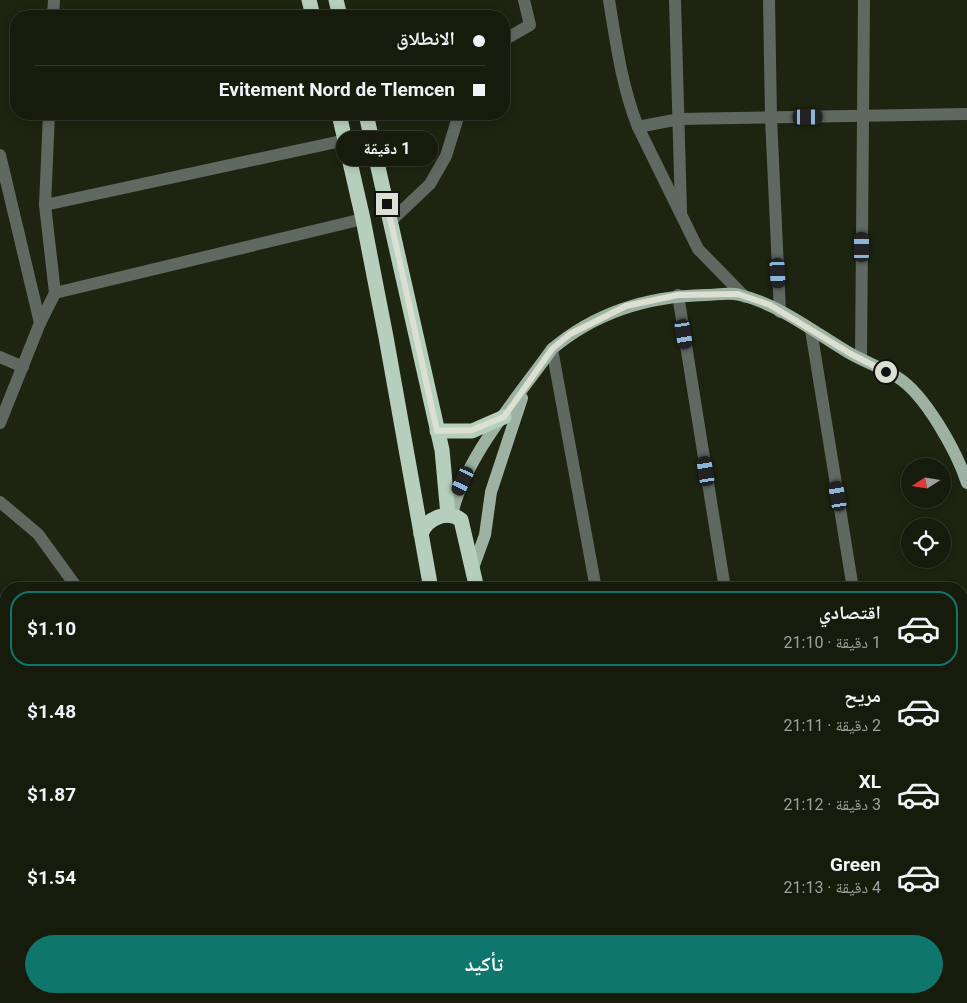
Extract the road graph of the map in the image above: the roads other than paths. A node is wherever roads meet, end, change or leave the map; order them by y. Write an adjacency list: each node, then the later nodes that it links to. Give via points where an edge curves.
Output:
1 (524, 0): 6 (street, via 530,25)
2 (609, 0): 15 (street, via 617,51)
3 (675, 0): 10 (street)
4 (769, 0): 9 (street)
5 (864, 0): 8 (street)
6 (510, 37)
7 (967, 114): 8 (street)
8 (863, 117): 9 (street); 30 (street)
9 (771, 118): 10 (street); 25 (street)
10 (679, 119): 15 (street); 19 (street)
11 (49, 120): 18 (street)
12 (341, 120): 16 (highway)
13 (367, 120): 21 (highway)
14 (457, 120): 21 (street, via 446,156 430,184)
15 (638, 127): 19 (street)
16 (346, 140): 18 (street); 20 (highway)
17 (0, 155): 26 (street)
18 (45, 205): 22 (street)
19 (681, 216): 24 (street, via 698,249)
20 (363, 219): 22 (street); 39 (highway)
21 (391, 221): 35 (highway)
22 (55, 293): 26 (street)
23 (678, 295): 24 (main road, via 738,294); 28 (main road, via 626,306 570,334); 45 (street)
24 (745, 297): 25 (main road)
25 (780, 312): 27 (main road)
26 (40, 323): 31 (street)
27 (811, 330): 30 (main road); 46 (street)
28 (552, 349): 32 (main road); 44 (street)
29 (0, 357): 31 (street)
30 (860, 359): 36 (main road, via 898,378 926,406 960,462)
31 (23, 366): 34 (street)
32 (527, 385): 33 (main road); 40 (main road, via 501,459 481,551)
33 (504, 417): 35 (highway, via 472,430); 38 (main road, via 469,468)
34 (0, 423)
35 (437, 431): 38 (highway)
36 (967, 483)
37 (0, 502): 41 (street, via 38,534)
38 (450, 515): 39 (highway, via 430,521); 40 (highway, via 464,525)
39 (421, 534): 42 (highway)
40 (473, 568): 43 (highway)
41 (73, 582)
42 (429, 582)
43 (476, 582)
44 (595, 582)
45 (724, 582)
46 (852, 582)

